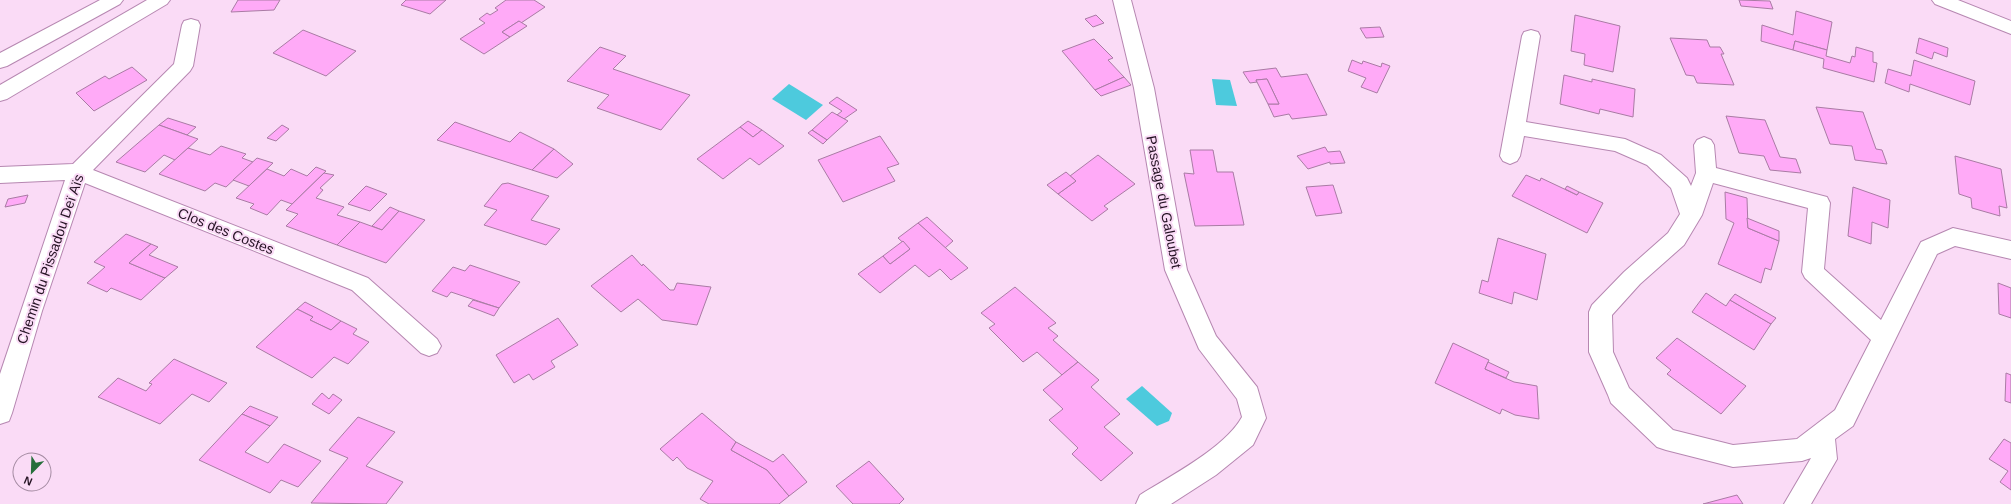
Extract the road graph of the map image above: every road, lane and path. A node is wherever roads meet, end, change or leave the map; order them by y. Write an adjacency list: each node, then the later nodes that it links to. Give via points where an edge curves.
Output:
1 (114, 0): 8 (street)
2 (161, 0): 9 (street)
3 (1122, 0): 22 (street, Passage du Galoubet, via 1144,88 1176,270 1207,342 1248,396 1254,418 1244,437 1208,467)
4 (1941, 0): 6 (street)
5 (191, 25): 13 (street, Chemin du Pissadou Deï Aïs, via 183,66)
6 (2011, 28)
7 (1531, 36): 10 (street)
8 (0, 61)
9 (0, 94)
10 (1515, 127): 12 (street); 16 (street, via 1618,144 1654,160 1680,184)
11 (1704, 146): 14 (street)
12 (1510, 156)
13 (78, 172): 15 (street, Clos des Costes); 19 (street, Clos des Costes, via 360,284); 20 (street, Chemin du Pissadou Deï Aïs)
14 (1706, 173): 16 (street); 18 (street, via 1819,203 1814,272)
15 (0, 175)
16 (1691, 215): 21 (street, via 1676,239 1632,278 1600,312 1601,352 1620,395 1666,439 1733,456 1802,450)
17 (2011, 250): 18 (street, via 1953,237 1929,248)
18 (1884, 337): 21 (street, via 1844,418)
19 (429, 346)
20 (0, 413)
21 (1822, 434): 23 (street, via 1824,459)
22 (1149, 504)
23 (1798, 504)

